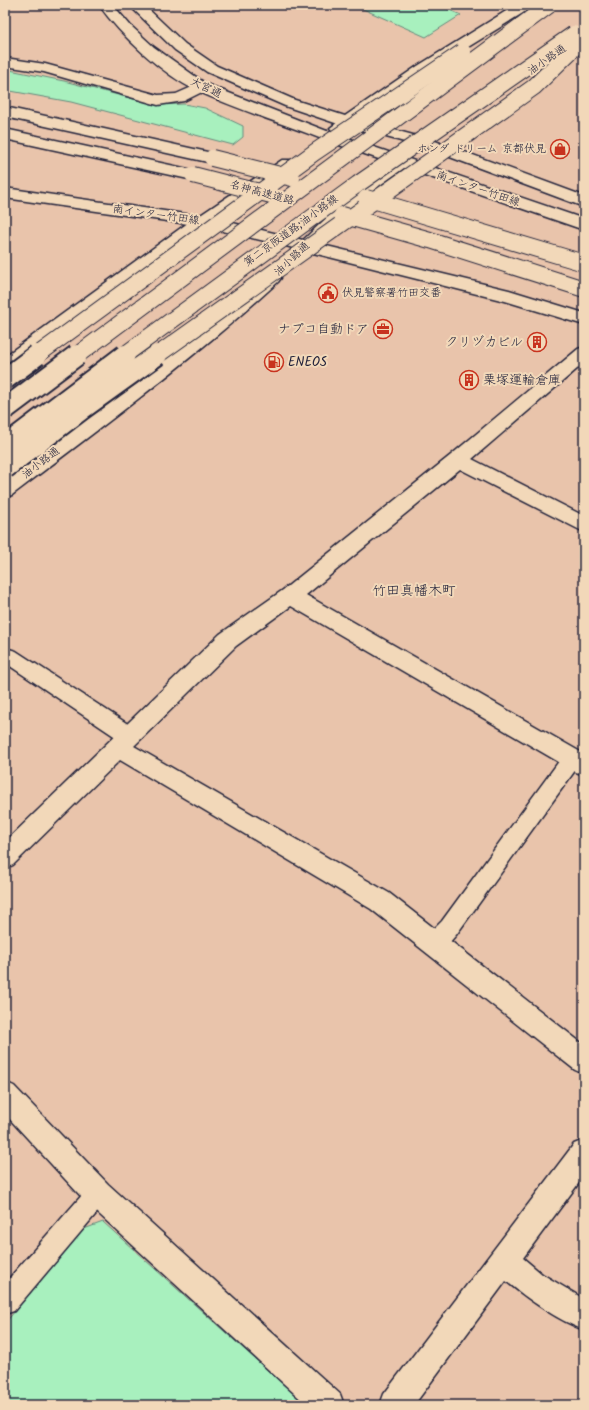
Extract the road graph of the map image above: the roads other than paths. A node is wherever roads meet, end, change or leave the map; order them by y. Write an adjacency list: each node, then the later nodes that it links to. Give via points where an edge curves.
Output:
1 (106, 5): 10 (main road, 大宮通, via 126,29 150,51)
2 (136, 5): 12 (main road, 大宮通, via 180,47 212,69 290,103)
3 (526, 5): 12 (main road, via 421,70)
4 (542, 5): 29 (main road, bridge, via 447,61 315,152)
5 (549, 5): 30 (main road, bridge)
6 (584, 27): 31 (main road, 第二京阪道路;油小路線, bridge, via 283,236)
7 (584, 34): 16 (main road, 油小路通)
8 (584, 38): 33 (main road, bridge, via 534,87 82,409)
9 (5, 62): 10 (main road, via 44,68 158,100 178,98)
10 (200, 87): 14 (main road, 大宮通)
11 (5, 112): 24 (main road, 名神高速道路, bridge, via 212,158 331,188)
12 (347, 122): 14 (main road); 16 (main road, 南インター竹田線)
13 (5, 134): 17 (main road, 名神高速道路)
14 (327, 136): 18 (main road, 南インター竹田線); 21 (main road)
15 (5, 140): 17 (main road)
16 (428, 144): 18 (main road, 油小路通); 20 (main road, 南インター竹田線)
17 (98, 153): 25 (main road, 名神高速道路, bridge, via 313,206)
18 (402, 163): 22 (main road, 南インター竹田線); 23 (main road, 油小路通, via 374,182)
19 (5, 193): 21 (main road, 南インター竹田線)
20 (584, 202)
21 (202, 221): 23 (main road, 南インター竹田線); 28 (main road)
22 (584, 225)
23 (306, 246): 26 (main road, 南インター竹田線, via 510,296); 34 (main road, 油小路通, via 236,312)
24 (584, 263)
25 (584, 288)
26 (584, 320)
27 (584, 353): 32 (main road)
28 (5, 365)
29 (5, 379)
30 (5, 410)
31 (5, 446)
32 (458, 460): 35 (main road); 36 (main road)
33 (5, 468)
34 (5, 490)
35 (584, 526)
36 (290, 596): 38 (main road, via 228,640); 39 (main road)
37 (5, 660): 38 (lane, via 9,656)
38 (124, 742): 40 (main road); 41 (main road, via 380,901)
39 (578, 762): 41 (lane)
40 (5, 858)
41 (434, 944): 42 (main road)
42 (584, 1061)
43 (5, 1095): 45 (main road)
44 (584, 1154): 46 (main road)
45 (98, 1194): 47 (lane); 49 (main road)
46 (504, 1261): 48 (main road, via 532,1284); 50 (main road)
47 (5, 1302)
48 (584, 1316)
49 (329, 1405)
50 (395, 1405)

